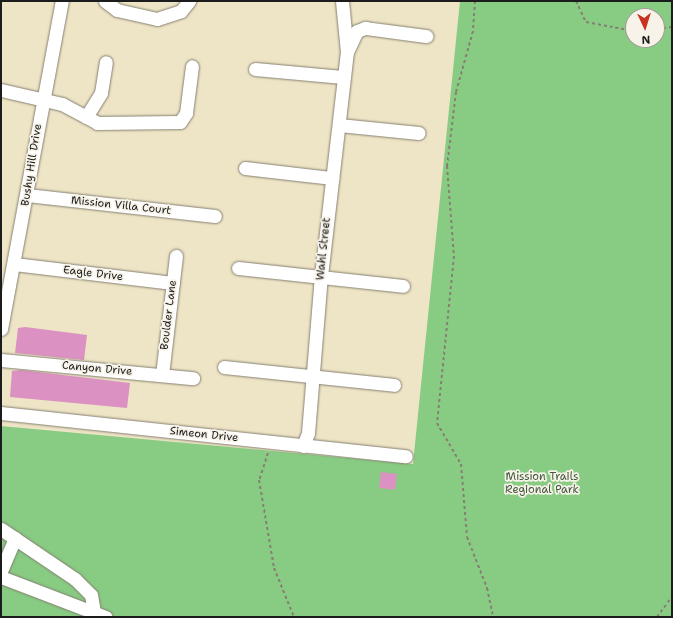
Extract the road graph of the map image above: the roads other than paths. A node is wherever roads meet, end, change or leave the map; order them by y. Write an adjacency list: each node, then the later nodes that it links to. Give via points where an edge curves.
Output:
1 (62, 1): 12 (street, Bushy Hill Drive)
2 (105, 1): 3 (street, via 117,10 157,19 181,11)
3 (189, 1)
4 (342, 1): 6 (street)
5 (426, 36): 6 (street, via 365,28 357,31)
6 (347, 52): 10 (street, Wahl Street)
7 (106, 62): 13 (street, via 101,93)
8 (192, 66): 13 (street, via 186,113 180,122 97,123)
9 (255, 69): 10 (street)
10 (343, 77): 14 (street, Wahl Street)
11 (1, 90): 12 (street)
12 (42, 101): 13 (street, via 62,104); 18 (street, Bushy Hill Drive)
13 (86, 116)
14 (339, 125): 15 (street); 17 (street, Wahl Street)
15 (419, 133)
16 (244, 168): 17 (street)
17 (332, 178): 23 (street, Wahl Street)
18 (28, 196): 19 (street, Mission Villa Court); 21 (street, Bushy Hill Drive)
19 (215, 216)
20 (176, 256): 24 (street, Boulder Lane)
21 (14, 264): 24 (street, Eagle Drive); 26 (street, Bushy Hill Drive)
22 (238, 268): 23 (street)
23 (321, 276): 25 (street); 30 (street, Wahl Street)
24 (173, 284): 29 (street, Boulder Lane)
25 (403, 286)
26 (1, 329)
27 (1, 360): 29 (street, Canyon Drive)
28 (224, 368): 30 (street)
29 (162, 375): 31 (street, Canyon Drive)
30 (314, 377): 32 (street); 34 (street, Wahl Street, via 308,433)
31 (193, 378)
32 (394, 385)
33 (1, 412): 34 (street, Simeon Drive)
34 (302, 446): 35 (street, Simeon Drive)
35 (406, 456)
36 (1, 529): 37 (street)
37 (15, 538): 38 (street); 40 (street, via 75,579 91,595)
38 (1, 571)
39 (1, 577): 40 (street)
40 (94, 612): 41 (street)
41 (106, 617)

